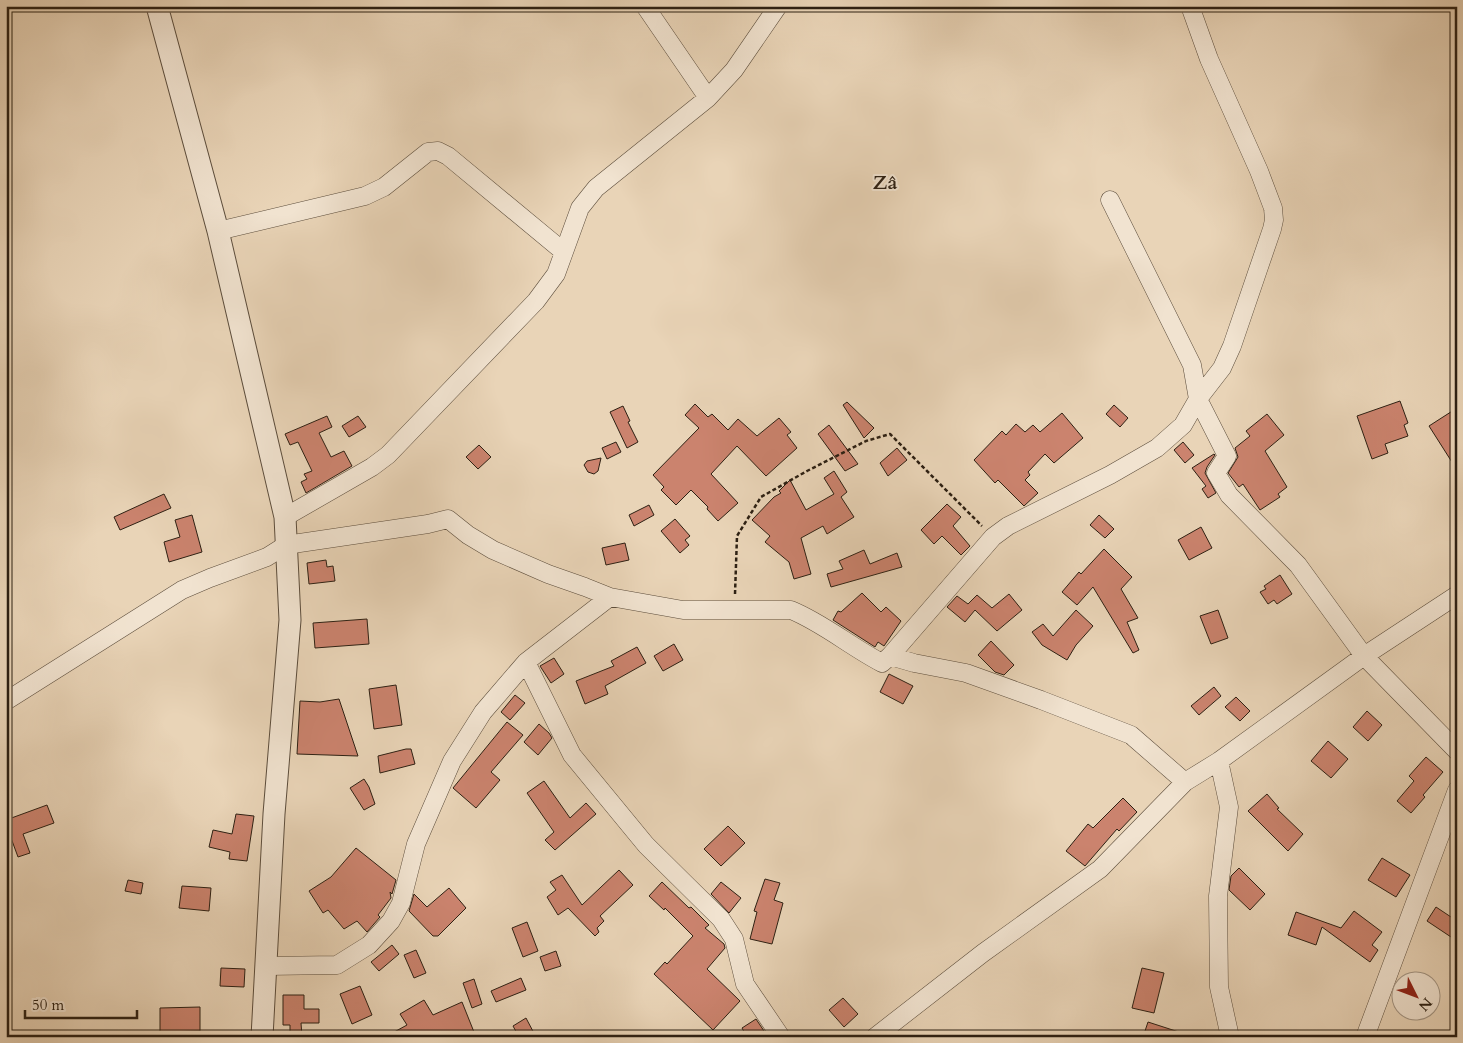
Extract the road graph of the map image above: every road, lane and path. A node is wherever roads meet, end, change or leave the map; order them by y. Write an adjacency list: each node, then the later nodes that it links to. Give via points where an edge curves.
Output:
1 (157, 6): 7 (street)
2 (645, 6): 5 (street)
3 (778, 6): 5 (street, via 734,70)
4 (1190, 6): 9 (street, via 1209,59 1259,171 1273,208 1274,220 1232,346 1222,368)
5 (708, 98): 8 (street, via 596,188 580,208)
6 (1110, 200): 9 (street, via 1192,365)
7 (218, 231): 8 (street, via 365,196 384,187 428,152 438,151); 10 (street)
8 (564, 252): 10 (street, via 556,274 536,301 388,455)
9 (1198, 399): 11 (street, via 1183,425 1157,448 1110,476 1008,526); 17 (street, via 1227,456 1216,473 1229,494 1298,565)
10 (285, 517): 12 (street)
11 (993, 537): 15 (path, via 890,434 866,441 762,497 737,536); 16 (street)
12 (286, 545): 14 (street, via 448,520 493,550); 19 (street, via 267,557 182,590); 24 (street, via 290,620 274,814)
13 (1457, 595): 17 (street)
14 (610, 597): 15 (street, via 683,610); 18 (street)
15 (735, 610): 16 (street, via 791,610 882,664)
16 (890, 656): 22 (street, via 966,673 1131,735)
17 (1364, 656): 20 (street); 21 (street)
18 (526, 662): 24 (street, via 483,712 452,760 416,844 400,903 391,921 369,945 337,965); 26 (street, via 572,755 646,845 721,919 734,939 745,984)
19 (6, 701)
20 (1457, 751)
21 (1219, 761): 22 (street); 28 (street, via 1229,807 1218,896 1219,988)
22 (1185, 782): 27 (street, via 1100,869 983,953)
23 (1457, 790): 29 (street)
24 (266, 966): 25 (street)
25 (262, 1037)
26 (781, 1037)
27 (875, 1037)
28 (1230, 1037)
29 (1365, 1037)

